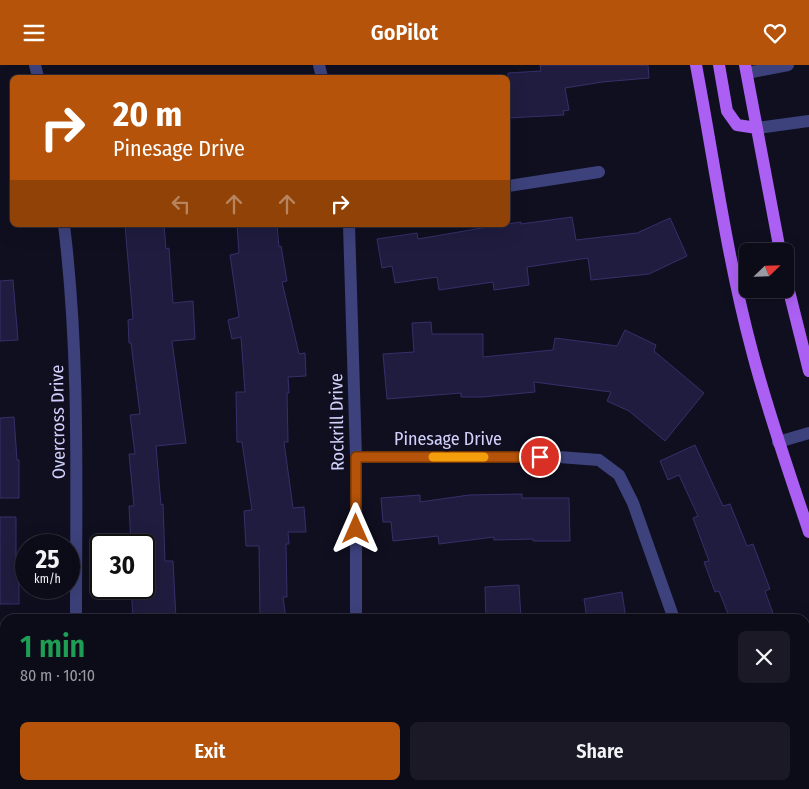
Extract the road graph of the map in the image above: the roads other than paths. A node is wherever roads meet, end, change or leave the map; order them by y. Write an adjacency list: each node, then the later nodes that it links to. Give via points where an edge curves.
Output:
1 (696, 65): 15 (main road, via 752,351)
2 (719, 65): 6 (main road, via 727,111 737,125)
3 (788, 65): 4 (street)
4 (746, 69): 6 (main road)
5 (809, 121): 6 (street)
6 (757, 128): 11 (main road)
7 (599, 172): 8 (street)
8 (510, 186)
9 (64, 227): 18 (street, Overcross Drive, via 76,388)
10 (349, 227): 16 (street, Rockrill Drive)
11 (779, 243)
12 (791, 298): 13 (main road)
13 (809, 371)
14 (809, 433): 15 (street)
15 (778, 442): 17 (main road)
16 (356, 457): 19 (street, Rockrill Drive); 20 (street, Pinesage Drive, via 559,457 599,460 619,475 633,503)
17 (809, 532)
18 (76, 614)
19 (356, 614)
20 (672, 614)

